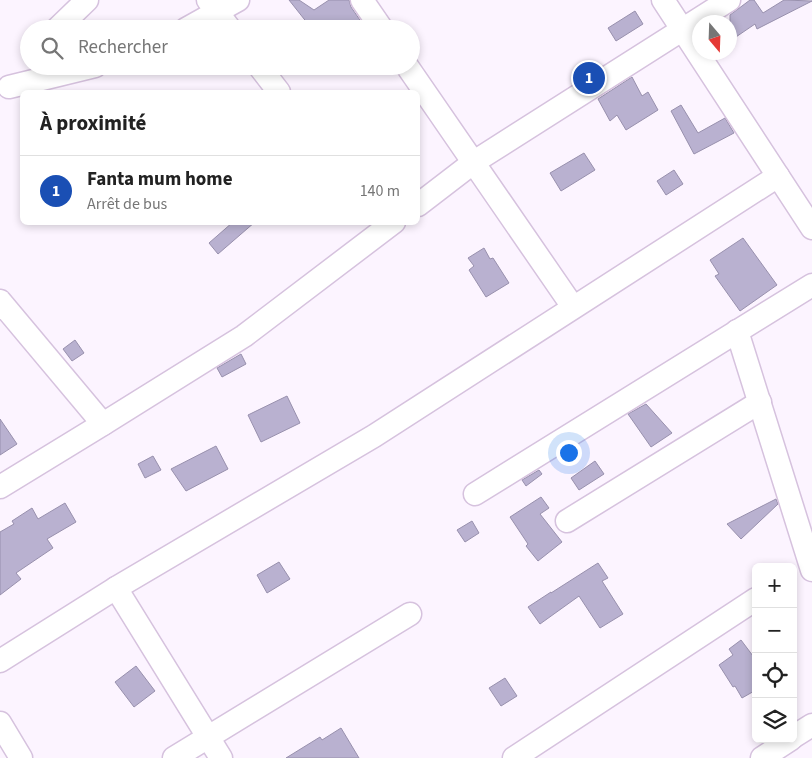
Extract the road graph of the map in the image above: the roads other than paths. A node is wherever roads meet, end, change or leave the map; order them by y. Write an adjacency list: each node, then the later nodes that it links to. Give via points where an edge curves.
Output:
1 (87, 0): 7 (street)
2 (238, 0): 6 (street)
3 (362, 0): 9 (street)
4 (663, 0): 10 (street)
5 (729, 0): 10 (street)
6 (218, 13): 8 (street)
7 (66, 20)
8 (204, 20)
9 (376, 20)
10 (682, 29): 17 (street); 18 (street)
11 (20, 73): 16 (street)
12 (64, 75): 16 (street)
13 (266, 75): 15 (street)
14 (414, 75): 17 (street)
15 (278, 90)
16 (4, 92)
17 (474, 162): 19 (street); 24 (street)
18 (778, 176): 21 (street); 24 (street)
19 (420, 203)
20 (387, 225): 27 (street, via 244,336)
21 (812, 228)
22 (812, 285): 25 (street)
23 (0, 300): 27 (street)
24 (573, 307): 32 (street, via 374,436)
25 (737, 331): 26 (street); 29 (street)
26 (760, 402): 30 (street); 31 (street)
27 (103, 424): 28 (street)
28 (0, 487)
29 (475, 494)
30 (567, 520)
31 (807, 567)
32 (116, 588): 35 (street); 39 (street)
33 (752, 602): 44 (street)
34 (410, 614): 39 (street)
35 (0, 661)
36 (0, 722): 41 (street)
37 (812, 725): 38 (street)
38 (797, 735)
39 (208, 737): 42 (street); 43 (street)
40 (784, 743): 45 (street)
41 (21, 758)
42 (174, 758)
43 (221, 758)
44 (514, 758)
45 (762, 758)

